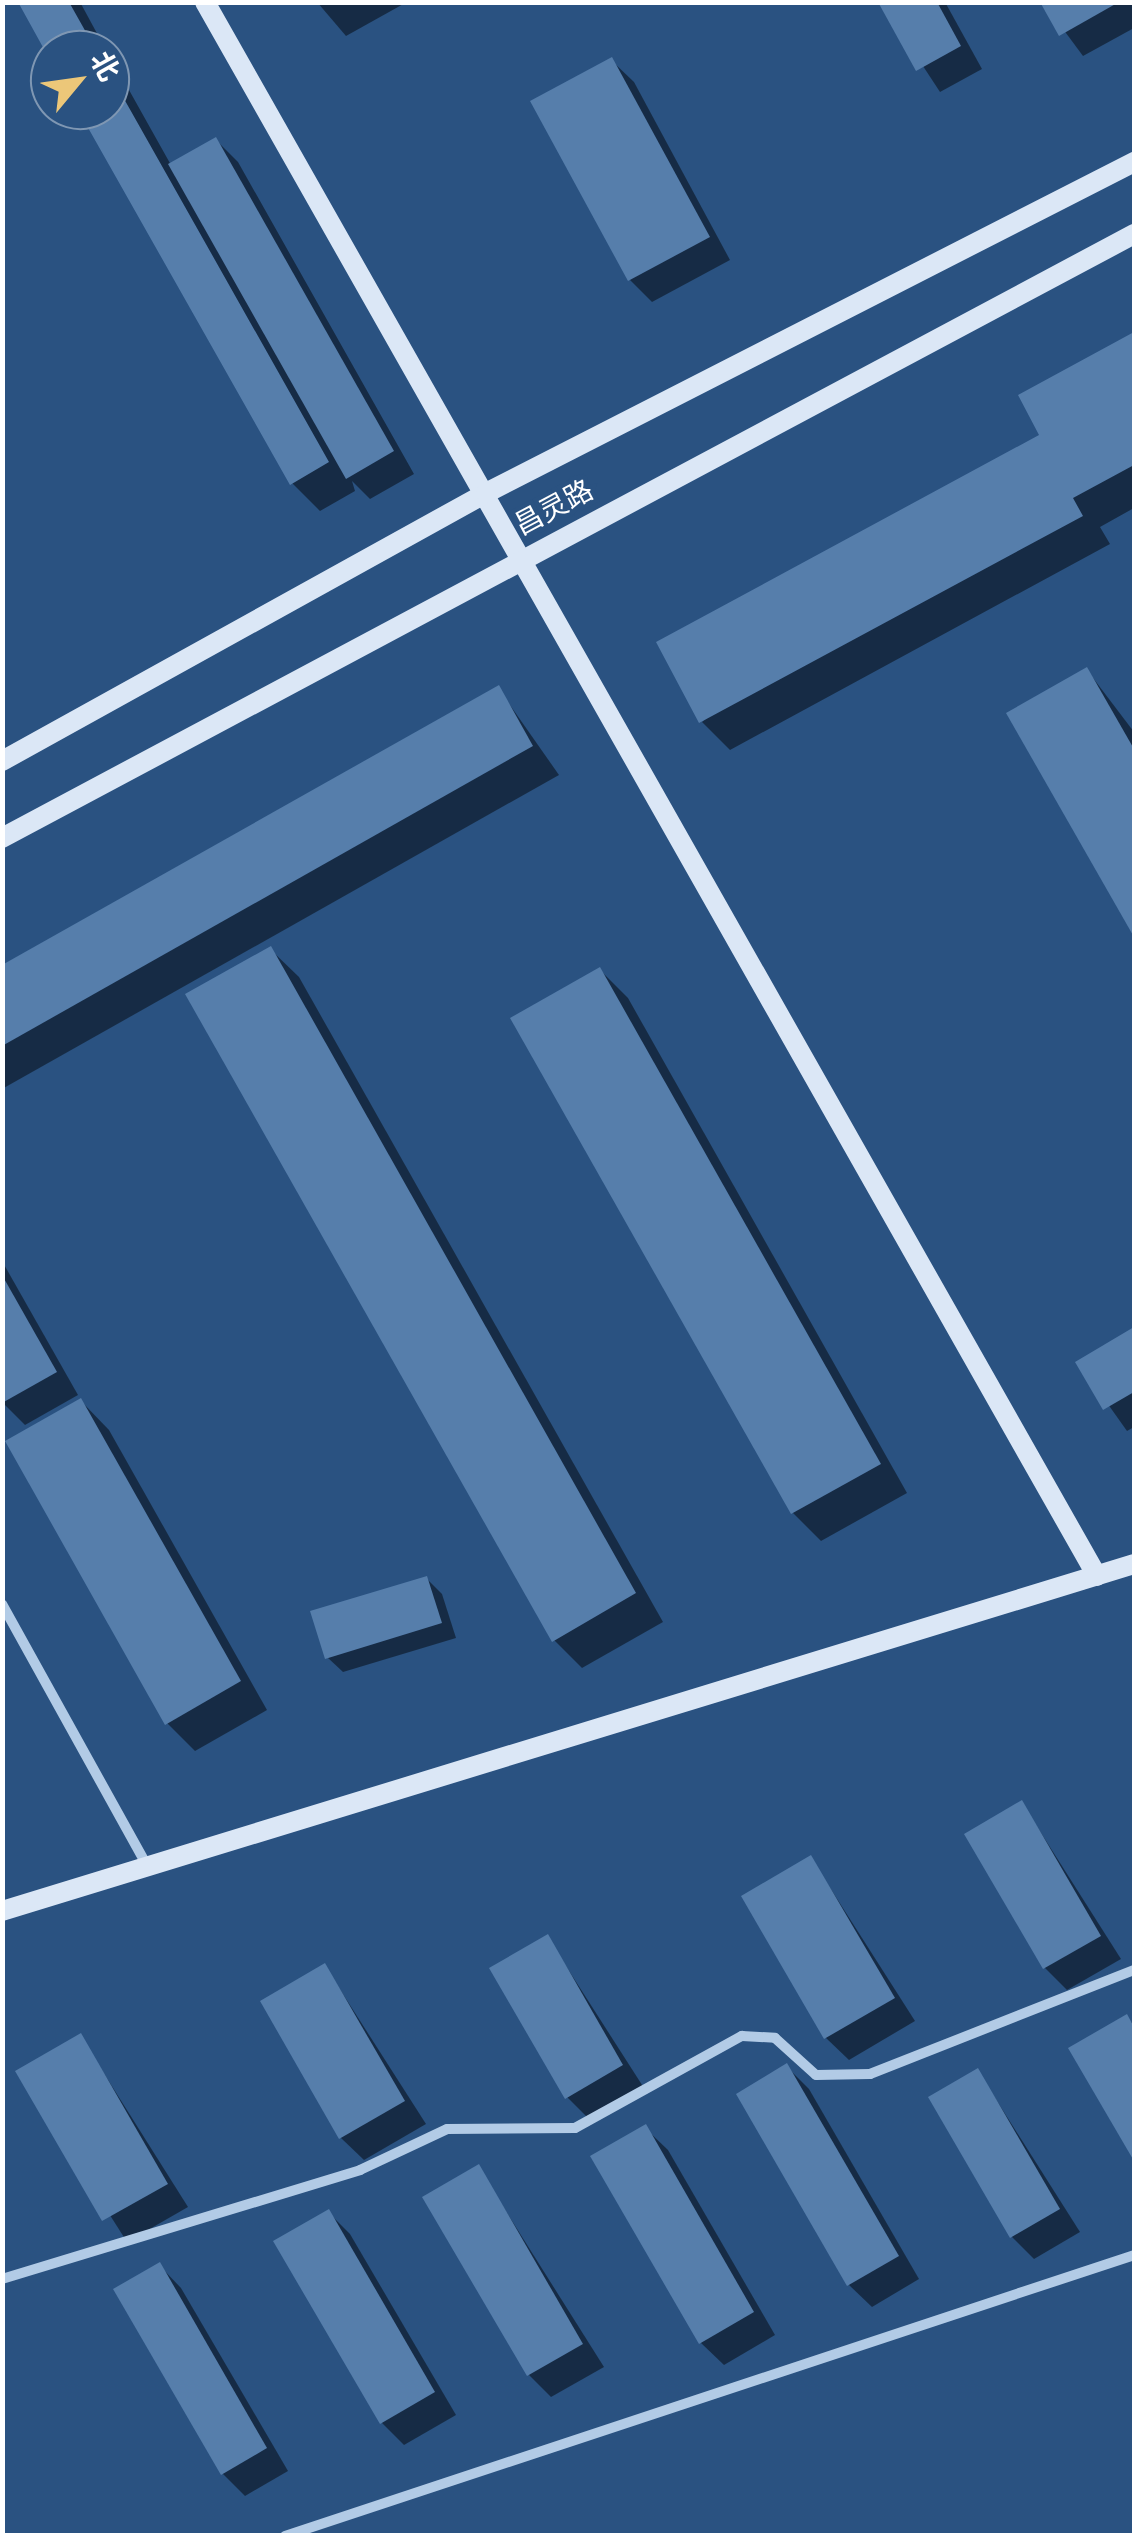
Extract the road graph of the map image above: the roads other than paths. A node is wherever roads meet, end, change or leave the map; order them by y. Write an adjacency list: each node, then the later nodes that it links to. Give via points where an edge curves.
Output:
1 (205, 2): 4 (street)
2 (1134, 162): 4 (street, 昌灵路)
3 (1134, 234): 5 (street, 昌灵路)
4 (486, 493): 5 (street); 6 (street, 昌灵路)
5 (522, 556): 7 (street, 昌灵路); 9 (street)
6 (2, 761)
7 (2, 838)
8 (1134, 1564): 9 (street)
9 (1097, 1576): 11 (street)
10 (2, 1604): 11 (street)
11 (147, 1866): 12 (street)
12 (2, 1911)
13 (1134, 1970): 15 (street, via 870,2074 816,2075 775,2038 742,2036 575,2128 447,2129 360,2170)
14 (1134, 2254): 16 (street)
15 (2, 2279)
16 (285, 2536)

